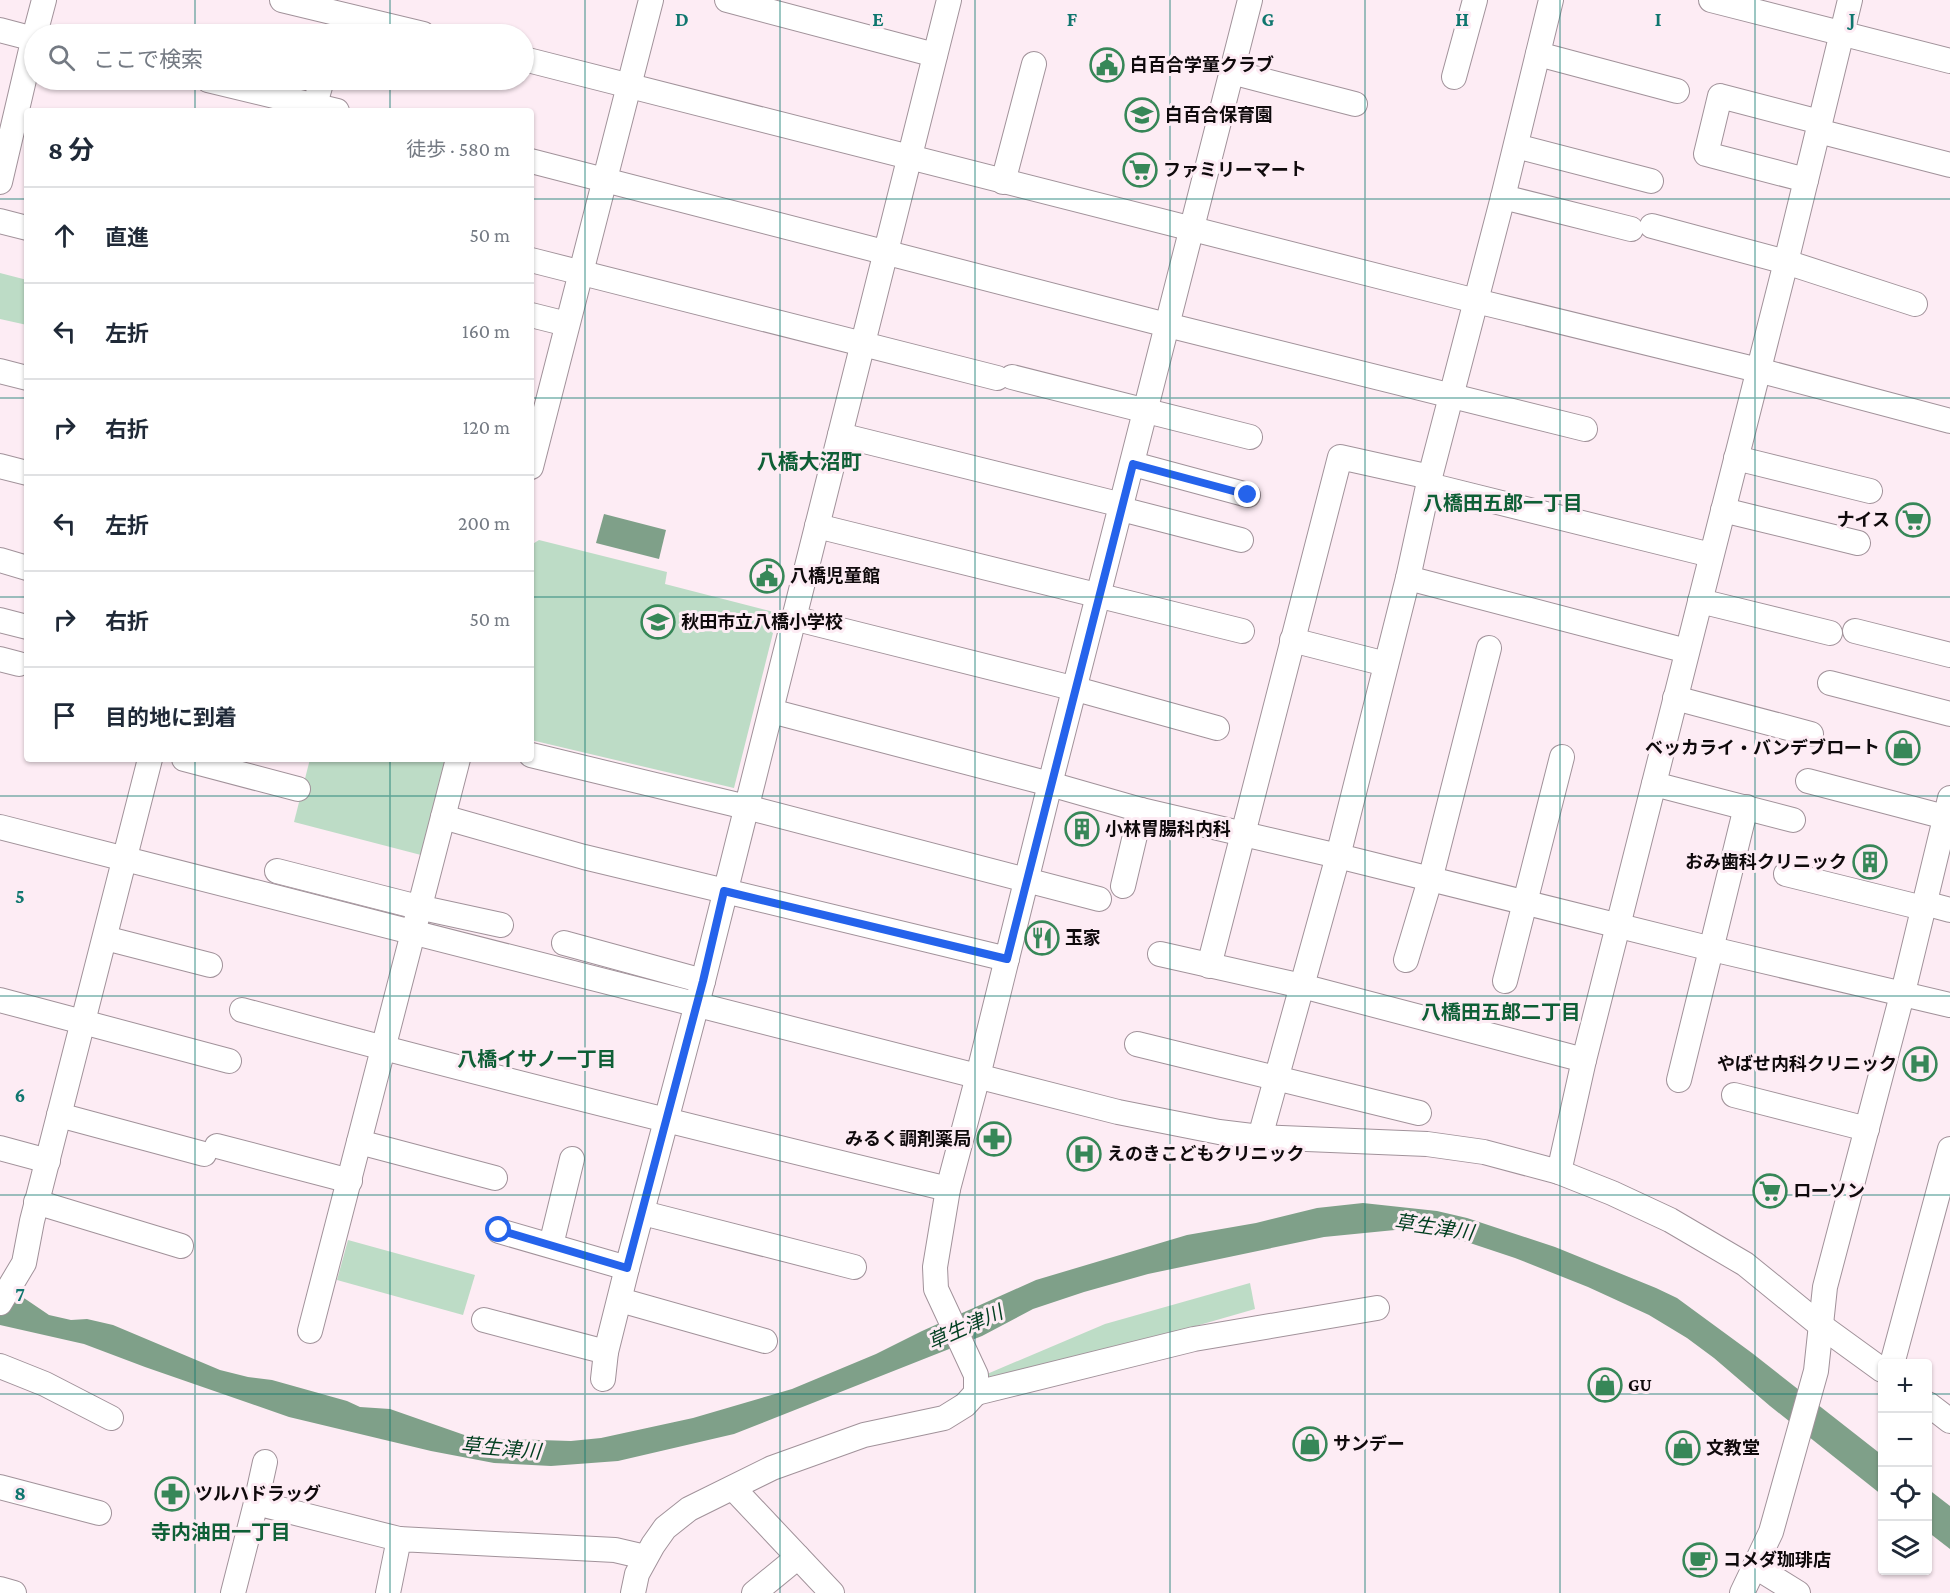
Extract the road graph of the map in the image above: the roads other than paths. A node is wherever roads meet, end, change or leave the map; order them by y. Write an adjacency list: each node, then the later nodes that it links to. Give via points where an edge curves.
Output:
1 (44, 0): 12 (street)
2 (282, 0): 11 (street)
3 (651, 0): 25 (street)
4 (727, 0): 18 (street)
5 (949, 0): 18 (street)
6 (1250, 0): 22 (street)
7 (1475, 0): 23 (street)
8 (1551, 0): 17 (street)
9 (1711, 0): 15 (street)
10 (1850, 0): 15 (street)
11 (339, 16): 13 (street)
12 (38, 24)
13 (376, 24)
14 (0, 30): 16 (street)
15 (1842, 33): 20 (street); 32 (street)
16 (24, 35)
17 (1538, 54): 28 (street); 34 (street)
18 (935, 55): 35 (street)
19 (534, 62): 25 (street)
20 (1950, 62)
21 (1034, 64): 42 (street)
22 (1231, 72): 29 (street); 46 (street)
23 (1455, 77)
24 (24, 84): 33 (street)
25 (628, 86): 35 (street); 39 (street)
26 (247, 90): 30 (street)
27 (322, 90): 31 (street)
28 (1677, 91)
29 (1355, 104)
30 (318, 108)
31 (322, 108)
32 (1819, 127): 37 (street); 38 (street); 38 (street, via 1720,96 1706,154)
33 (13, 130): 41 (street)
34 (1516, 146): 40 (street); 43 (street)
35 (909, 158): 42 (street); 47 (street)
36 (534, 162): 39 (street)
37 (1950, 165)
38 (1806, 180): 49 (street)
39 (604, 181): 47 (street); 50 (street)
40 (1651, 181)
41 (0, 182)
42 (1003, 182): 46 (street)
43 (1503, 197): 49 (street); 51 (street)
44 (0, 221): 45 (street)
45 (24, 227)
46 (1191, 229): 51 (street); 55 (street)
47 (885, 251): 55 (street); 56 (street)
48 (534, 261): 50 (street)
49 (1786, 262): 52 (street); 57 (street)
50 (581, 272): 54 (street); 56 (street)
51 (1476, 301): 57 (street); 60 (street)
52 (1915, 304)
53 (534, 316): 54 (street)
54 (567, 324): 61 (street)
55 (1167, 325): 60 (street); 62 (street)
56 (862, 343): 62 (street); 65 (street)
57 (1758, 370): 63 (street); 68 (street)
58 (0, 371): 59 (street)
59 (24, 377)
60 (1453, 395): 64 (street); 72 (street)
61 (538, 407): 67 (street)
62 (1146, 412): 66 (street); 69 (street)
63 (1950, 421)
64 (1585, 429)
65 (840, 435): 75 (street); 77 (street)
66 (1250, 437)
67 (534, 441)
68 (1736, 458): 73 (street); 76 (street)
69 (1133, 464): 74 (street); 75 (street)
70 (0, 466): 71 (street)
71 (24, 472)
72 (1429, 481): 80 (street); 83 (street); 92 (street, via 1340,457)
73 (1870, 491)
74 (1248, 495)
75 (1122, 507): 78 (street); 84 (street)
76 (1723, 510): 79 (street); 80 (street)
77 (817, 526): 84 (street); 86 (street)
78 (1241, 540)
79 (1858, 543)
80 (1711, 555): 85 (street)
81 (0, 560): 82 (street)
82 (24, 567)
83 (1408, 578): 94 (street); 96 (street)
84 (1099, 597): 89 (street); 98 (street)
85 (1700, 601): 91 (street); 94 (street)
86 (793, 618): 98 (street); 100 (street)
87 (0, 620): 88 (street)
88 (24, 626)
89 (1242, 631)
90 (1855, 631): 95 (street)
91 (1830, 633)
92 (1292, 640): 96 (street); 120 (street)
93 (1489, 648): 126 (street)
94 (1687, 651): 99 (street)
95 (1950, 655)
96 (1386, 664): 121 (street)
97 (1830, 682): 101 (street)
98 (1076, 689): 102 (street); 111 (street)
99 (1675, 698): 103 (street); 110 (street)
100 (771, 711): 111 (street); 113 (street)
101 (1950, 714)
102 (1217, 728)
103 (1811, 734)
104 (534, 756): 113 (street)
105 (1562, 757): 130 (street)
106 (149, 762): 122 (street)
107 (195, 762): 112 (street)
108 (457, 762): 117 (street)
109 (1808, 781): 115 (street)
110 (1654, 783): 114 (street); 135 (street)
111 (1050, 784): 116 (street); 125 (street)
112 (297, 789)
113 (746, 807): 125 (street); 128 (street)
114 (1746, 807): 118 (street); 139 (street)
115 (1947, 808): 131 (street)
116 (1141, 810): 120 (street); 127 (street)
117 (442, 818): 128 (street); 132 (street)
118 (1793, 820)
119 (0, 827): 122 (street)
120 (1242, 833): 121 (street); 144 (street)
121 (1338, 856): 126 (street); 146 (street)
122 (125, 859): 136 (street); 137 (street)
123 (276, 871): 132 (street)
124 (1786, 874): 131 (street)
125 (1028, 880): 129 (street); 141 (street)
126 (1430, 880): 130 (street); 142 (street)
127 (1123, 886)
128 (724, 891): 141 (street); 147 (street)
129 (1099, 899)
130 (1525, 903): 135 (street); 145 (street)
131 (1924, 906): 133 (street); 148 (street)
132 (418, 907): 134 (street); 136 (street)
133 (1950, 910)
134 (501, 925)
135 (1618, 926): 139 (street); 155 (street)
136 (412, 931): 147 (street); 154 (street)
137 (105, 938): 143 (street); 152 (street)
138 (564, 943): 147 (street)
139 (1712, 949): 148 (street); 159 (street)
140 (1160, 954): 144 (street)
141 (1007, 959): 157 (street)
142 (1406, 960)
143 (210, 965)
144 (1209, 966): 146 (street)
145 (1505, 981)
146 (1302, 986): 155 (street); 158 (street)
147 (700, 993): 157 (street); 163 (street)
148 (1901, 995): 150 (street); 164 (street)
149 (0, 1000): 152 (street)
150 (1950, 1005)
151 (242, 1010): 154 (street)
152 (83, 1021): 156 (street); 162 (street)
153 (1137, 1044): 158 (street)
154 (384, 1049): 163 (street); 166 (street)
155 (1584, 1060): 171 (street)
156 (229, 1061)
157 (978, 1076): 165 (street, via 1118,1112); 174 (street)
158 (1276, 1078): 161 (street); 165 (street)
159 (1679, 1080)
160 (1734, 1095): 164 (street)
161 (1419, 1113)
162 (59, 1115): 170 (street); 173 (street)
163 (665, 1121): 174 (street); 176 (street)
164 (1867, 1129): 186 (street, via 1825,1287)
165 (1260, 1137): 171 (street, via 1427,1144 1484,1152)
166 (359, 1142): 172 (street); 173 (street)
167 (0, 1148): 170 (street)
168 (1950, 1149): 190 (street)
169 (572, 1159): 178 (street)
170 (48, 1161): 175 (street)
171 (1559, 1172): 186 (street, via 1670,1220 1744,1264)
172 (495, 1178)
173 (350, 1181): 187 (street)
174 (948, 1190): 194 (street, via 935,1267 936,1289)
175 (36, 1202): 179 (street); 183 (street, via 24,1263)
176 (642, 1213): 180 (street); 181 (street)
177 (499, 1230): 178 (street)
178 (551, 1245): 181 (street)
179 (181, 1246)
180 (854, 1267)
181 (627, 1268): 182 (street)
182 (620, 1300): 188 (street); 189 (street)
183 (0, 1303)
184 (1377, 1308): 194 (street)
185 (484, 1320): 189 (street)
186 (1820, 1325): 192 (street); 206 (street, via 1815,1376 1771,1532)
187 (310, 1331)
188 (765, 1341)
189 (606, 1352): 193 (street)
190 (1893, 1359)
191 (0, 1366): 196 (street)
192 (1878, 1367)
193 (603, 1379)
194 (976, 1384): 200 (street, via 965,1405 944,1418 864,1436 772,1468)
195 (1932, 1407): 197 (street)
196 (111, 1418)
197 (1950, 1421)
198 (265, 1462): 201 (street)
199 (0, 1486): 202 (street)
200 (733, 1488): 204 (street, via 689,1509 665,1527); 205 (street)
201 (256, 1503): 203 (street); 209 (street)
202 (99, 1513)
203 (399, 1539): 204 (street, via 615,1550); 210 (street)
204 (645, 1557): 211 (street)
205 (798, 1557): 212 (street); 213 (street)
206 (1756, 1567): 214 (street); 215 (street)
207 (0, 1589): 208 (street)
208 (14, 1593)
209 (233, 1593)
210 (388, 1593)
211 (633, 1593)
212 (754, 1593)
213 (832, 1593)
214 (1742, 1593)
215 (1798, 1593)

